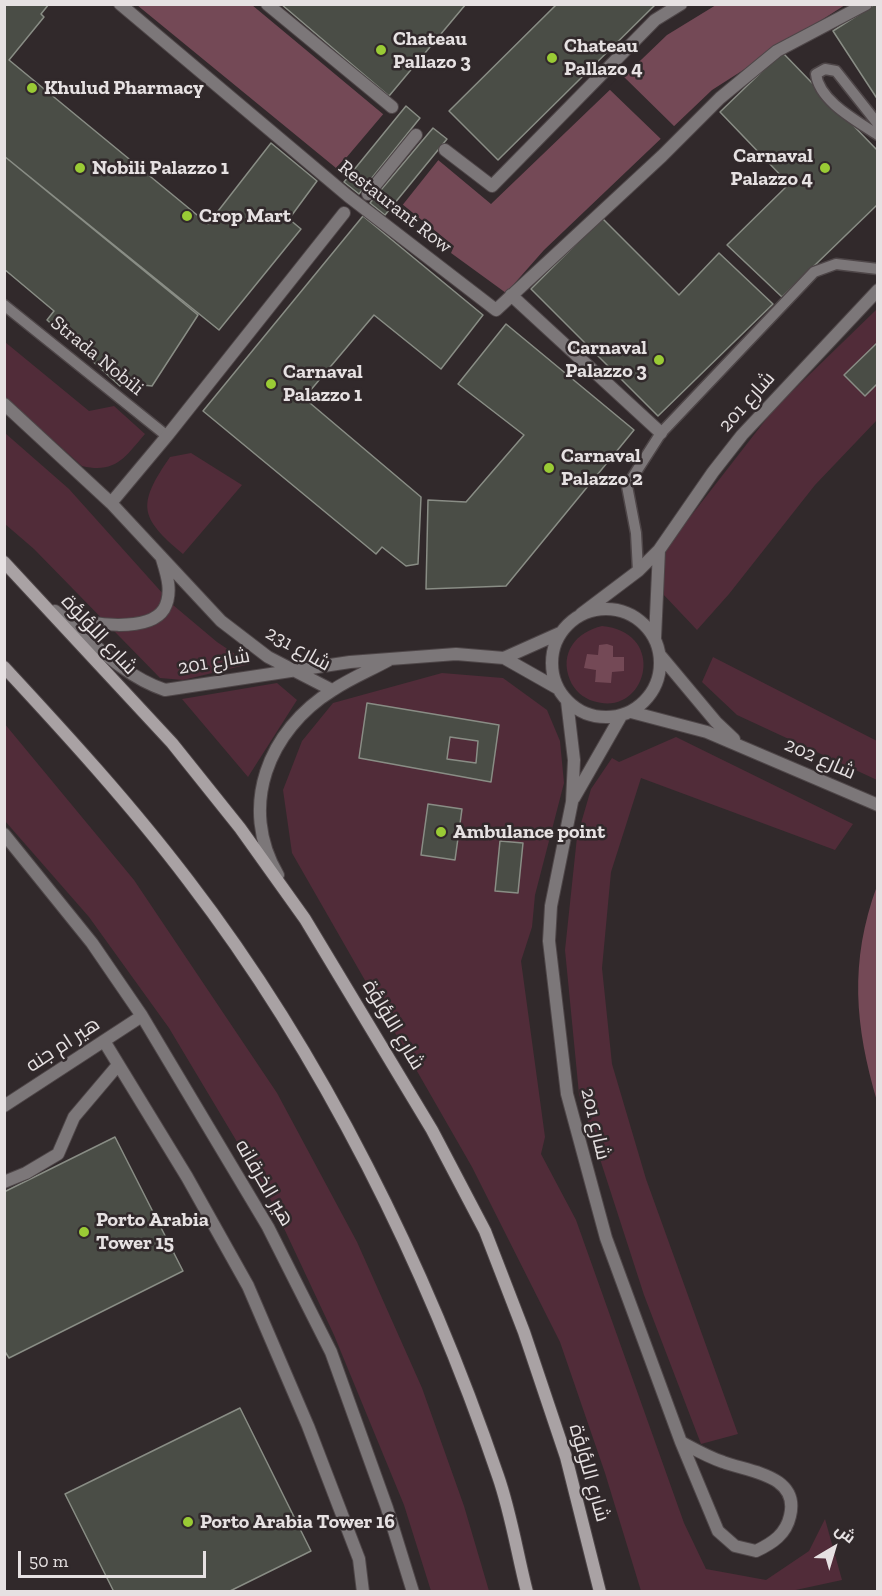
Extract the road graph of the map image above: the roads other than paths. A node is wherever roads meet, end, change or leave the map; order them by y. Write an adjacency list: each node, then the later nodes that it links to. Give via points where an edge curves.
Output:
1 (120, 4): 11 (street, Restaurant Row)
2 (267, 4): 5 (street)
3 (681, 4): 9 (street, via 655,20 492,186)
4 (866, 4): 14 (street, via 777,51 720,98)
5 (392, 106)
6 (878, 124): 8 (lane, via 836,71 825,69 816,74 817,82 831,99)
7 (416, 135): 10 (street)
8 (878, 135)
9 (445, 150)
10 (368, 194)
11 (354, 201): 14 (street, Restaurant Row, via 496,310); 18 (street)
12 (878, 269): 17 (lane, via 836,264 814,272)
13 (878, 290): 20 (street, شارع 201, via 742,435)
14 (511, 295): 17 (street)
15 (4, 305): 18 (lane, Strada Nobili)
16 (4, 404): 19 (street, شارع 231)
17 (661, 433): 23 (lane, via 627,486)
18 (167, 436): 19 (street)
19 (111, 503): 21 (street, شارع 231)
20 (659, 550): 23 (street, شارع 201); 27 (street)
21 (161, 555): 24 (street, via 169,583 164,608 157,616 142,621 106,626 87,623 68,617); 32 (street, شارع 231, via 245,641)
22 (4, 562): 24 (main road, شارع اللؤلؤة)
23 (638, 571): 25 (street, شارع 201)
24 (36, 595): 32 (street, شارع 201, via 117,664 165,690); 41 (main road, شارع اللؤلؤة, via 172,742)
25 (581, 614): 26 (street); 27 (street, via 614,609 631,614)
26 (560, 633): 30 (street, شارع 201); 33 (street, via 551,660)
27 (655, 638): 28 (street)
28 (660, 655): 36 (street, via 660,672 654,688 645,702); 37 (street, شارع 202, via 716,722)
29 (394, 657): 30 (street, شارع 201, via 456,654); 32 (street, شارع 201); 34 (street, شارع 201)
30 (504, 658): 33 (street, شارع 201)
31 (4, 667): 50 (main road, via 117,790 190,882 303,1048 402,1240 446,1340 499,1478)
32 (296, 671): 34 (street, شارع 231)
33 (557, 688): 35 (street)
34 (332, 690): 41 (street, شارع 201, via 298,720 268,762 258,813 264,846)
35 (567, 701): 36 (street, via 598,717); 38 (street, شارع 201, via 574,760)
36 (626, 714): 37 (street, شارع 202, via 707,732); 38 (street, شارع 201)
37 (747, 748): 39 (street, شارع 202)
38 (572, 802): 47 (street, شارع 201, via 551,906 549,941 567,1094 606,1238)
39 (878, 805)
40 (4, 834): 42 (street, هير الخرقانه, via 92,943)
41 (305, 919): 51 (main road, شارع اللؤلؤة, via 432,1130 485,1231 566,1457)
42 (142, 1016): 43 (street, هير ام جنه); 49 (street, هير الخرقانه, via 268,1227 331,1352)
43 (104, 1041): 44 (street); 45 (street, هير ام جنه)
44 (118, 1065): 46 (street, via 74,1117 58,1154); 48 (street, via 248,1286 359,1558)
45 (4, 1106)
46 (4, 1182)
47 (681, 1442): 47 (street, شارع 201, via 718,1531 735,1546 756,1551 781,1535 791,1501 776,1480 719,1461)
48 (363, 1592)
49 (413, 1592)
50 (527, 1592)
51 (600, 1592)

